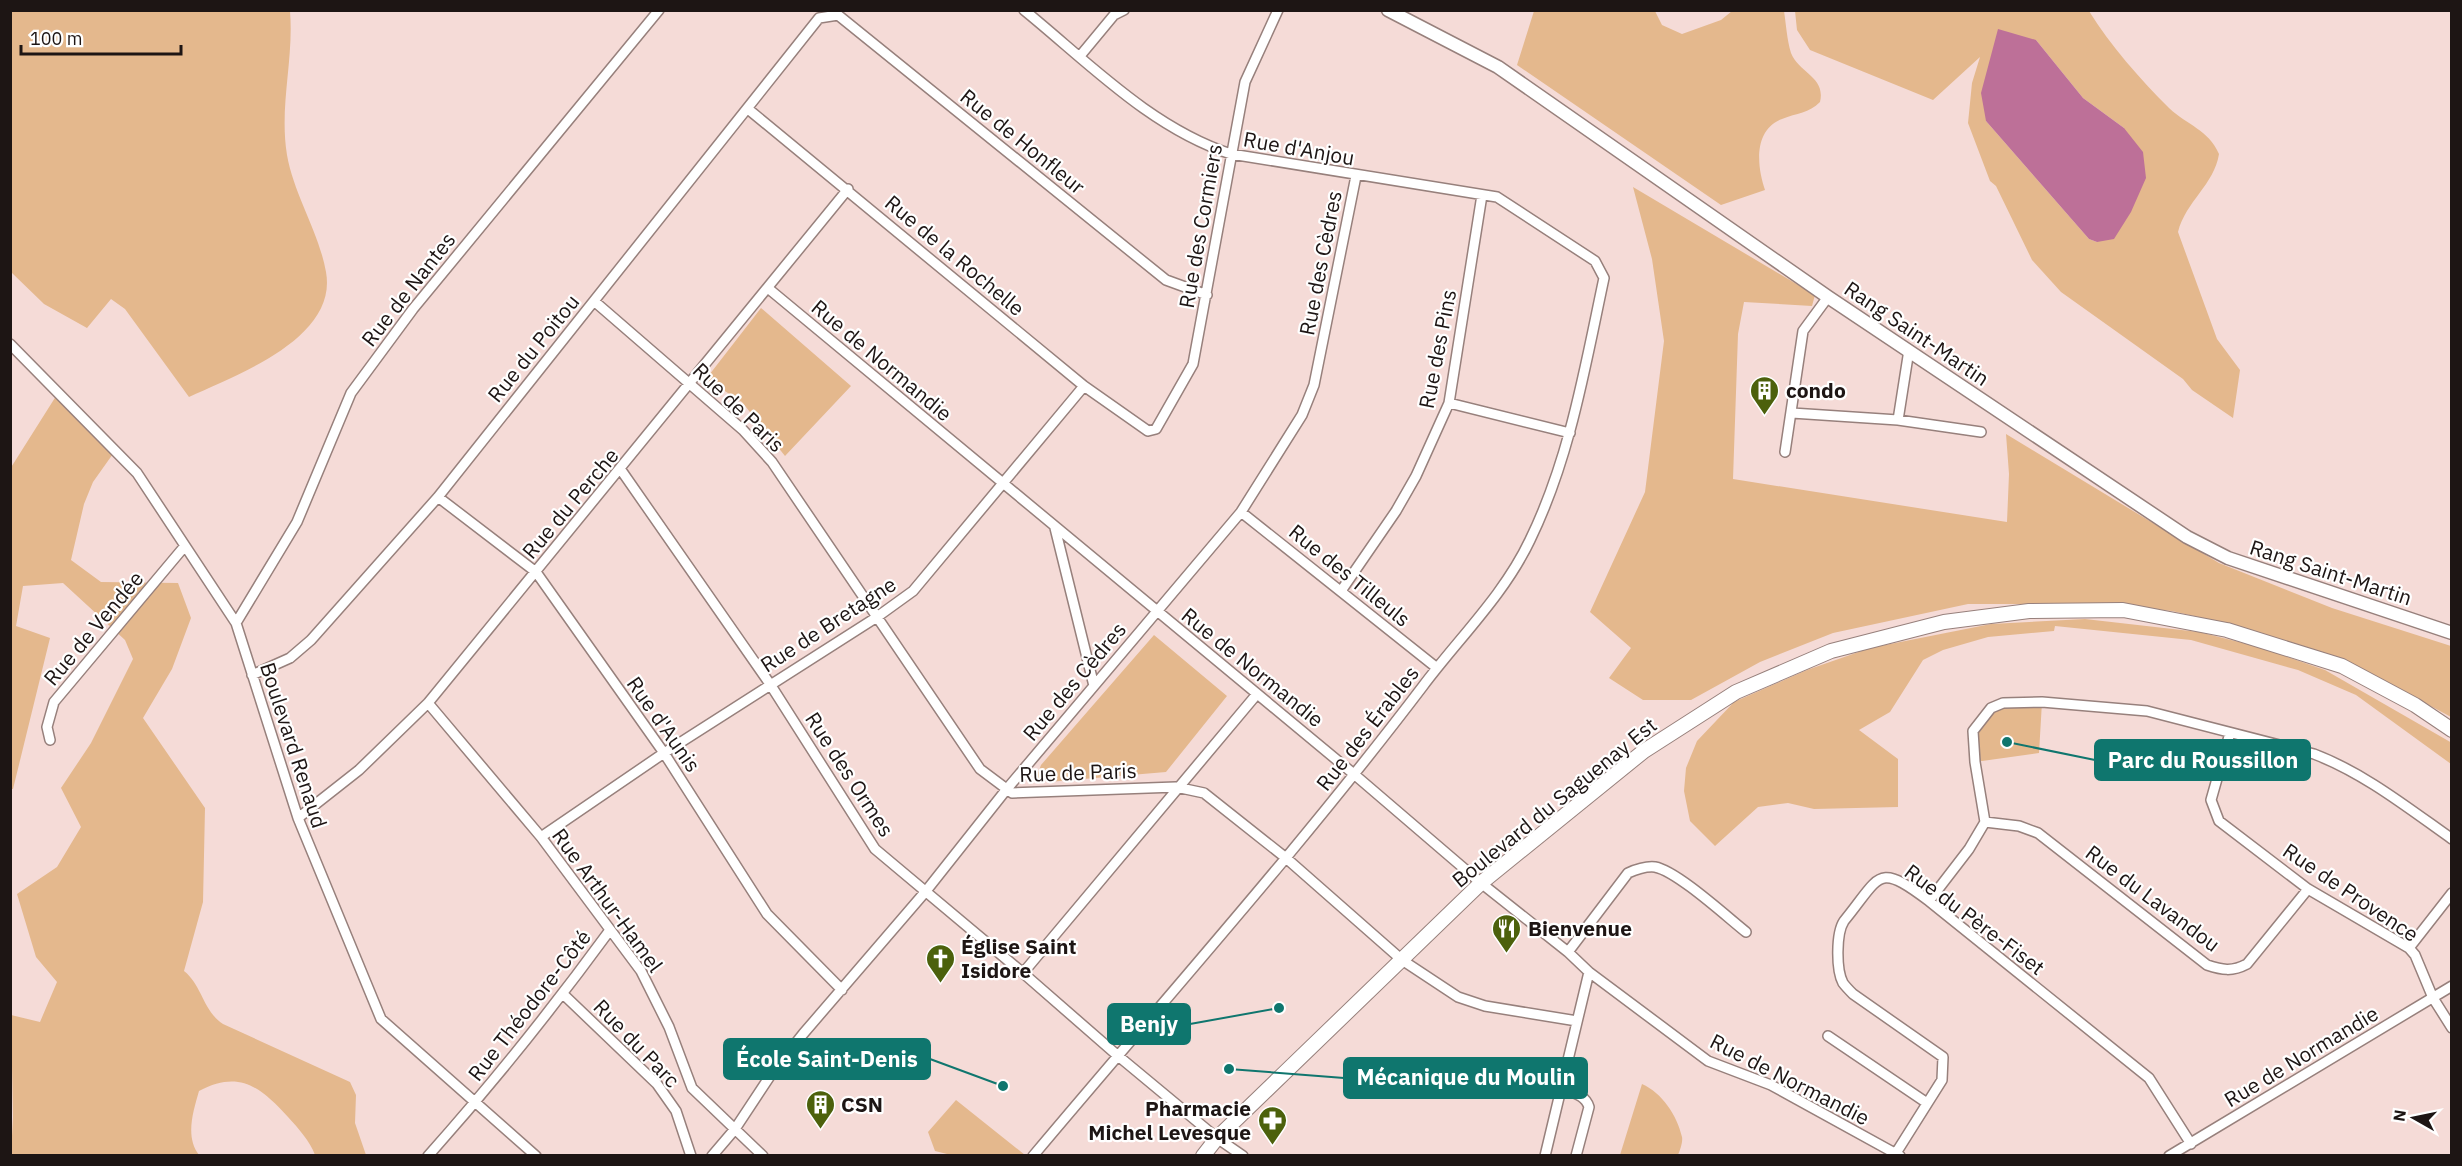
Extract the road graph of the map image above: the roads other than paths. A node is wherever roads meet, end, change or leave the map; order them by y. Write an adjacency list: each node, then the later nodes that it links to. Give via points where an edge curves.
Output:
1 (659, 10): 40 (street, Rue de Nantes, via 413,309 351,393 297,522)
2 (1024, 10): 8 (street, Rue d'Anjou)
3 (1124, 10): 6 (street)
4 (1278, 10): 10 (street, Rue des Cormiers, via 1245,82)
5 (1388, 10): 17 (street, Rang Saint-Martin, via 1498,67)
6 (1114, 13): 8 (street)
7 (819, 18): 9 (street, Rue du Poitou); 16 (street, Rue de Honfleur, via 838,15 1166,280)
8 (1080, 56): 10 (street, Rue d'Anjou, via 1141,106 1189,137)
9 (748, 108): 12 (street, Rue de la Rochelle); 18 (street, Rue du Poitou)
10 (1231, 154): 11 (street, Rue d'Anjou); 16 (street, Rue des Cormiers)
11 (1356, 176): 13 (street, Rue d'Anjou); 33 (street, Rue des Cèdres, via 1314,385 1302,415)
12 (848, 189): 15 (street, Rue du Perche); 22 (street, Rue de la Rochelle)
13 (1482, 195): 14 (street, Rue d'Anjou, via 1497,197 1516,207); 23 (street, Rue des Pins)
14 (1594, 261): 28 (street, Rue des Érables, via 1604,278)
15 (769, 289): 21 (street, Rue du Perche); 31 (street, Rue de Normandie)
16 (1207, 295): 26 (street, Rue des Cormiers, via 1193,364 1156,429 1148,431)
17 (1828, 297): 20 (street, Rang Saint-Martin); 24 (street, via 1803,331)
18 (594, 301): 21 (street, Rue de Paris); 32 (street, Rue du Poitou)
19 (10, 344): 35 (street, Boulevard Renaud, via 137,473)
20 (1909, 350): 25 (street); 41 (street, Rang Saint-Martin, via 2187,537 2228,558)
21 (691, 383): 30 (street, Rue du Perche); 39 (street, Rue de Paris, via 772,462)
22 (1084, 386): 26 (street, Rue de la Rochelle); 31 (street, Rue de Bretagne)
23 (1449, 403): 28 (street); 37 (street, Rue des Pins, via 1411,485)
24 (1792, 413): 25 (street); 29 (street)
25 (1898, 420): 27 (street)
26 (1142, 426)
27 (1981, 432)
28 (1570, 433): 42 (street, Rue des Érables, via 1531,539 1508,582)
29 (1785, 452)
30 (621, 470): 36 (street, Rue du Perche); 44 (street, Rue des Ormes)
31 (1004, 483): 34 (street, Rue de Normandie); 39 (street, Rue de Bretagne, via 913,591)
32 (438, 497): 36 (street, Rue d'Aunis); 43 (street, Rue du Poitou, via 311,640 290,658)
33 (1241, 512): 37 (street, Rue des Tilleuls); 38 (street, Rue des Cèdres)
34 (1055, 528): 38 (street, Rue de Normandie); 45 (street)
35 (184, 547): 40 (street, Boulevard Renaud); 50 (street, Rue de Vendée, via 54,702 47,727)
36 (536, 572): 47 (street, Rue du Perche); 51 (street, Rue d'Aunis)
37 (1341, 591): 42 (street, Rue des Tilleuls)
38 (1157, 612): 45 (street, Rue des Cèdres); 46 (street, Rue de Normandie)
39 (877, 617): 44 (street, Rue de Bretagne); 54 (street, Rue de Paris, via 980,769)
40 (236, 623): 43 (street, Boulevard Renaud)
41 (2451, 633)
42 (1437, 668): 52 (street, Rue des Érables)
43 (252, 675): 55 (street, Boulevard Renaud)
44 (770, 684): 51 (street, Rue de Bretagne); 62 (street, Rue des Ormes, via 875,849)
45 (1094, 686): 54 (street, Rue des Cèdres)
46 (1257, 694): 52 (street, Rue de Normandie); 53 (street)
47 (428, 702): 55 (street, Rue du Perche, via 359,770); 57 (street, Rue Arthur-Hamel)
48 (2451, 730): 60 (main road, Boulevard du Saguenay Est, via 2415,705 2342,666 2228,630 2123,610 2029,611 1944,622 1831,651 1736,692 1644,751)
49 (2230, 733): 56 (street, via 2147,711 2042,702 1991,708 1974,731); 58 (street, via 2335,762); 61 (street, Rue de Provence, via 2211,800 2219,821)
50 (50, 740)
51 (664, 753): 57 (street, Rue de Bretagne); 73 (street, Rue d'Aunis, via 767,914)
52 (1355, 775): 59 (street, Rue des Érables); 60 (street, Rue de Normandie)
53 (1176, 787): 54 (street, Rue de Paris, via 1012,793); 59 (street, Rue de Paris, via 1204,793); 71 (street)
54 (1006, 790): 62 (street, Rue des Cèdres)
55 (298, 818): 81 (street, Boulevard Renaud, via 381,1019)
56 (1984, 822): 61 (street, Rue du Lavandou, via 2019,826 2038,833 2206,965 2219,969 2234,971 2247,964); 64 (street, via 1969,849)
57 (541, 837): 65 (street, Rue Arthur-Hamel)
58 (2451, 839)
59 (1286, 858): 69 (street, Rue de Paris); 79 (street, Rue des Érables)
60 (1481, 883): 68 (street, Rue de Normandie); 69 (main road, Boulevard du Saguenay Est)
61 (2308, 889): 67 (street, Rue de Provence)
62 (926, 891): 71 (street, Rue des Ormes); 73 (street, Rue des Cèdres)
63 (2451, 893): 67 (street)
64 (1929, 901): 82 (street, Rue du Père-Fiset, via 1900,879 1878,879 1840,927 1837,945 1842,981 1853,994 1943,1057 1941,1080); 85 (street, Rue du Père-Fiset, via 2149,1078)
65 (610, 930): 74 (street, Rue Théodore-Côté); 83 (street, Rue Arthur-Hamel, via 641,971 669,1027 692,1089)
66 (1746, 932): 68 (street, via 1671,874 1656,867 1640,868 1628,873)
67 (2409, 948): 75 (street, Rue de Provence)
68 (1568, 952): 70 (street, Rue de Normandie)
69 (1402, 960): 76 (street, Rue de Paris, via 1458,997 1485,1006); 84 (main road, Boulevard du Saguenay Est)
70 (1589, 972): 76 (street); 86 (street, Rue de Normandie, via 1708,1061 1771,1085)
71 (1023, 973): 79 (street, Rue des Ormes)
72 (2451, 986): 75 (street, Rue de Normandie)
73 (842, 990): 83 (street, Rue des Cèdres, via 772,1073)
74 (563, 994): 81 (street, Rue Théodore-Côté); 89 (street, Rue du Parc, via 657,1084 676,1110)
75 (2433, 998): 77 (street, Rue de Provence); 85 (street, Rue de Normandie)
76 (1577, 1021): 80 (street)
77 (2451, 1028)
78 (1828, 1036): 82 (street)
79 (1117, 1055): 84 (street, Rue des Ormes); 92 (street, Rue des Érables)
80 (1561, 1089): 95 (street); 96 (street, via 1580,1095 1589,1107)
81 (476, 1102): 87 (street, Rue Théodore-Côté); 88 (street, Boulevard Renaud)
82 (1927, 1103): 86 (street, Rue du Père-Fiset)
83 (735, 1129): 90 (street, Rue des Cèdres); 91 (street, Rue Arthur-Hamel)
84 (1217, 1138): 93 (main road, Boulevard du Saguenay Est); 94 (street, Rue des Ormes)
85 (2191, 1144): 97 (street, Rue de Normandie)
86 (1898, 1154)
87 (428, 1155)
88 (536, 1155)
89 (691, 1155)
90 (712, 1155)
91 (763, 1155)
92 (1033, 1155)
93 (1203, 1155)
94 (1243, 1155)
95 (1545, 1155)
96 (1576, 1155)
97 (2169, 1155)

